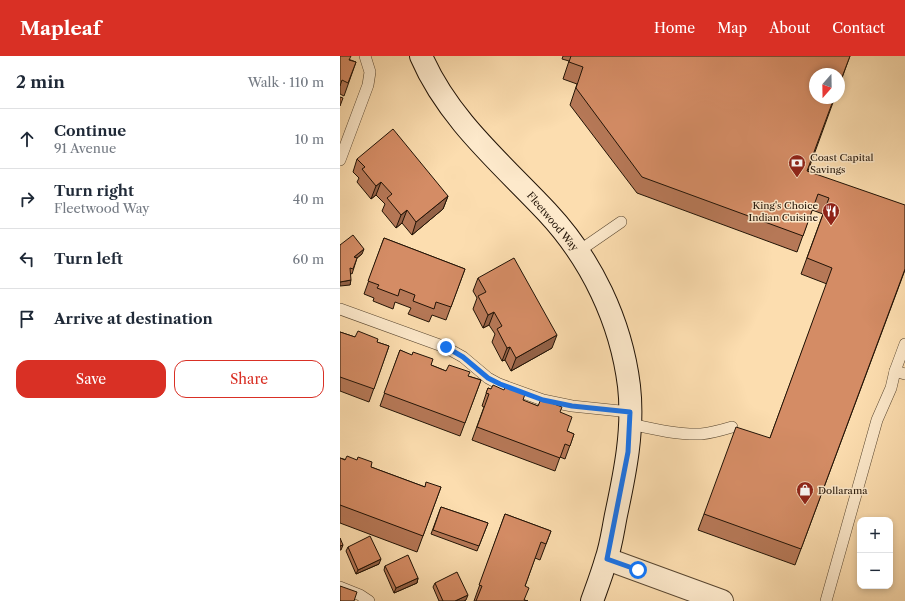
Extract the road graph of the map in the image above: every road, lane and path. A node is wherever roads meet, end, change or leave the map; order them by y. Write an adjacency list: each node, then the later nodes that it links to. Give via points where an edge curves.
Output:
1 (365, 56): 3 (lane, via 370,72 368,85)
2 (421, 56): 5 (street, Fleetwood Way, via 436,86 453,111 554,219)
3 (340, 160)
4 (621, 222): 5 (lane)
5 (579, 251): 9 (street, Fleetwood Way, via 603,294 618,335 629,387)
6 (340, 309): 9 (lane, via 450,349 500,384 543,400)
7 (905, 344): 8 (lane)
8 (900, 372): 16 (lane, via 877,420)
9 (630, 418): 10 (lane, via 687,434 709,433); 11 (street, Fleetwood Way, via 624,479)
10 (732, 427)
11 (607, 559): 13 (street); 15 (street, Fleetwood Way)
12 (340, 587): 14 (lane)
13 (714, 600)
14 (369, 601)
15 (592, 601)
16 (826, 601)

